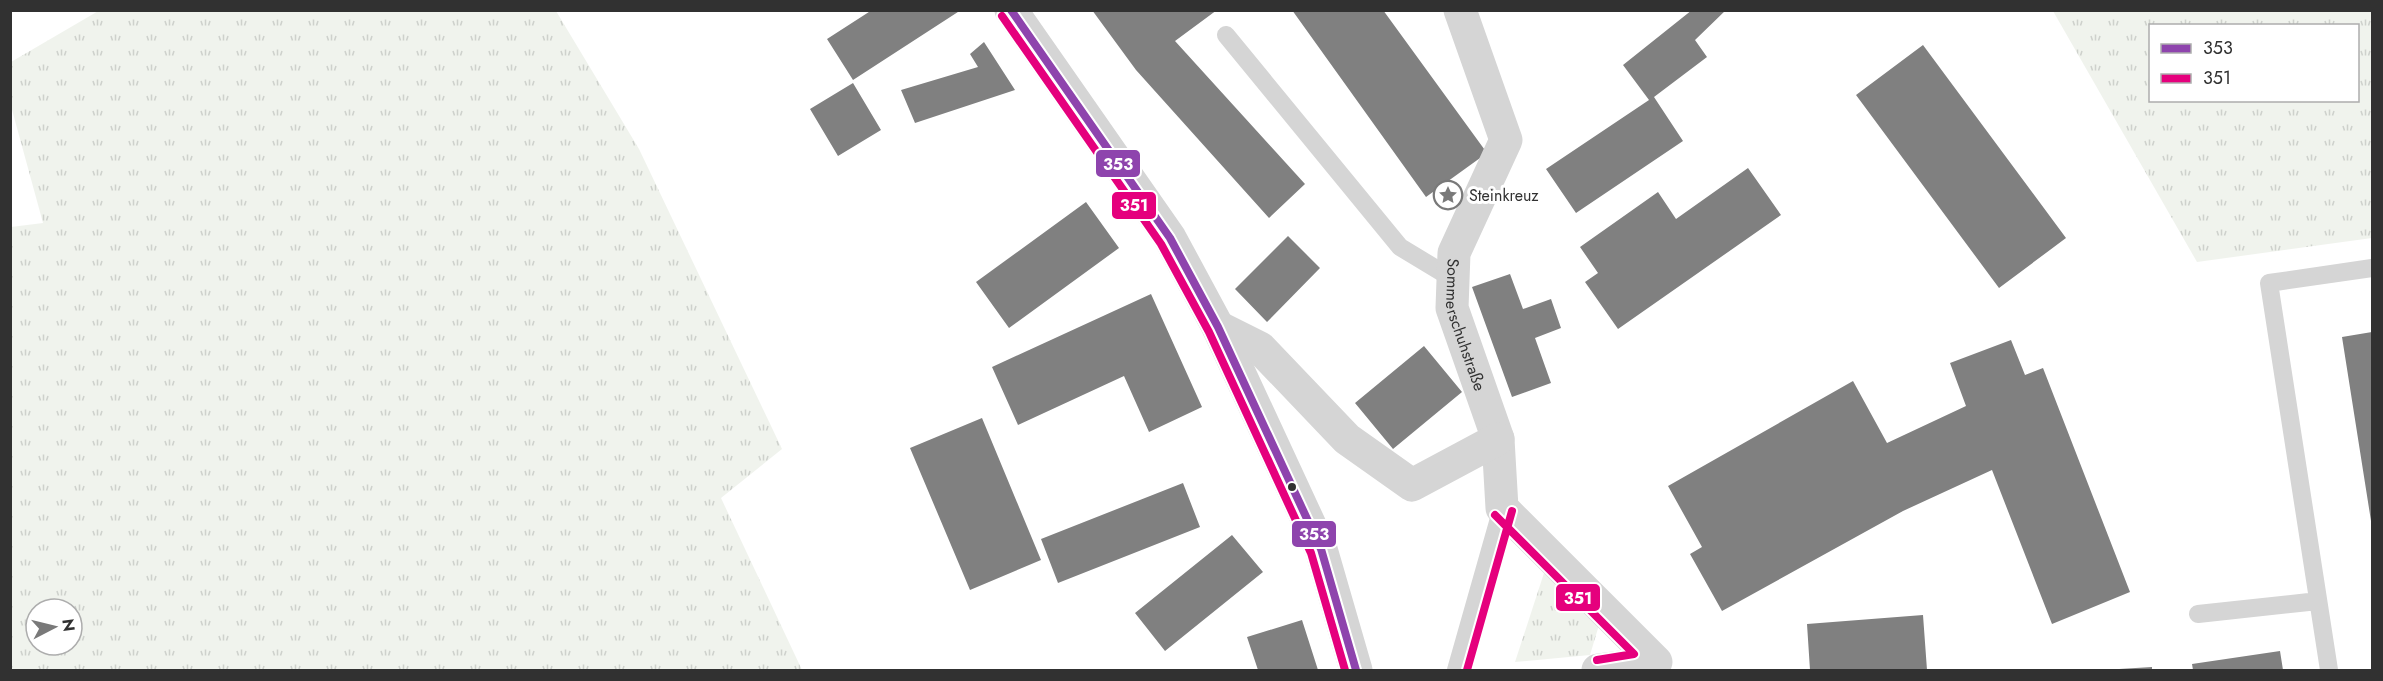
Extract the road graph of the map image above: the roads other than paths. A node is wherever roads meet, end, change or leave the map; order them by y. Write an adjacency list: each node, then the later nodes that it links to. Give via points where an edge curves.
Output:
1 (1011, 10): 6 (street, via 1170,238)
2 (1460, 10): 5 (street, Sommerschuhstraße, via 1506,140 1454,253)
3 (1226, 36): 5 (lane, via 1400,246)
4 (2373, 268): 9 (lane, via 2269,284)
5 (1453, 279): 7 (street, Sommerschuhstraße, via 1452,308)
6 (1218, 327): 7 (street, via 1260,348 1347,439 1412,485); 11 (street, via 1321,549)
7 (1498, 439): 8 (street, Sommerschuhstraße)
8 (1502, 508): 12 (lane); 13 (street, via 1656,662)
9 (2318, 601): 10 (lane); 14 (lane)
10 (2198, 614)
11 (1356, 670)
12 (1456, 670)
13 (1598, 670)
14 (2329, 670)

